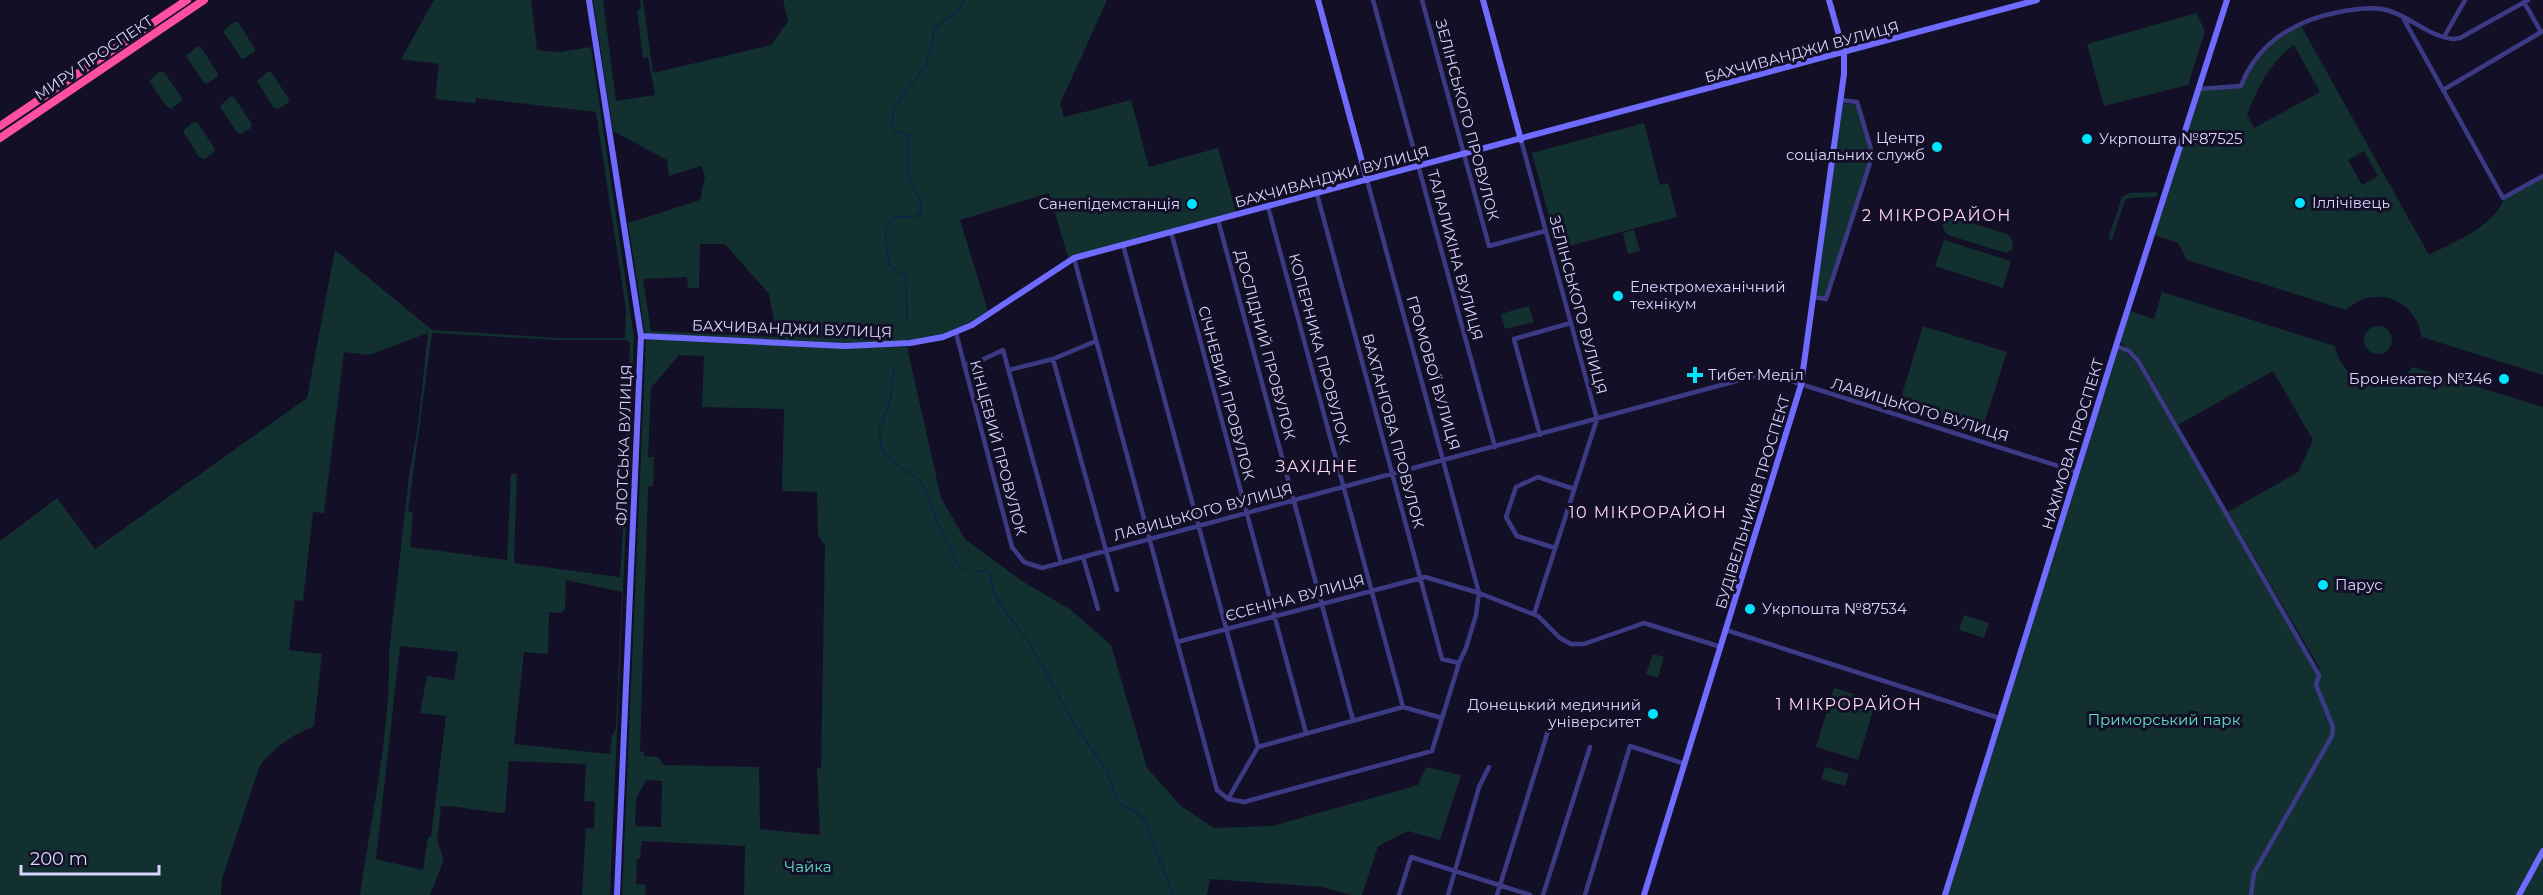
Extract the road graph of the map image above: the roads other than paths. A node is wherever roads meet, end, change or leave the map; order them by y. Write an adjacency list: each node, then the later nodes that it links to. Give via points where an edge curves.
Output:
1 (187, 0): 17 (highway, МИРУ ПРОСПЕКТ)
2 (204, 0): 18 (highway, МИРУ ПРОСПЕКТ)
3 (589, 0): 39 (street, ФЛОТСЬКА ВУЛИЦЯ)
4 (1318, 0): 28 (street, ГРОМОВОЇ ВУЛИЦЯ)
5 (1373, 0): 26 (street, ТАЛАЛИХІНА ВУЛИЦЯ)
6 (1422, 0): 25 (street, ЗЕЛІНСЬКОГО ПРОВУЛОК)
7 (1483, 0): 24 (street, ЗЕЛІНСЬКОГО ВУЛИЦЯ)
8 (1829, 0): 16 (street, БУДІВЕЛЬНИКІВ ПРОСПЕКТ)
9 (2037, 0): 16 (street, БАХЧИВАНДЖИ ВУЛИЦЯ)
10 (2227, 0): 19 (street, НАХІМОВА ПРОСПЕКТ)
11 (2465, 0): 15 (street)
12 (2526, 1): 14 (street); 15 (street, via 2460,38)
13 (2402, 16): 15 (street); 19 (street, via 2368,9 2315,18 2268,45 2241,86); 20 (street)
14 (2542, 32): 20 (street)
15 (2444, 37)
16 (1844, 53): 21 (street, БУДІВЕЛЬНИКІВ ПРОСПЕКТ); 24 (street, БАХЧИВАНДЖИ ВУЛИЦЯ)
17 (94, 63): 18 (highway); 22 (highway, МИРУ ПРОСПЕКТ)
18 (99, 71): 23 (highway, МИРУ ПРОСПЕКТ)
19 (2198, 89): 41 (street, НАХІМОВА ПРОСПЕКТ)
20 (2443, 90): 27 (street, via 2503,198)
21 (1840, 100): 36 (street, БУДІВЕЛЬНИКІВ ПРОСПЕКТ); 36 (street, via 1857,102 1871,160 1826,299)
22 (0, 126)
23 (0, 138)
24 (1521, 140): 25 (street, БАХЧИВАНДЖИ ВУЛИЦЯ); 32 (street, ЗЕЛІНСЬКОГО ВУЛИЦЯ)
25 (1464, 155): 26 (street, БАХЧИВАНДЖИ ВУЛИЦЯ); 32 (street, ЗЕЛІНСЬКОГО ПРОВУЛОК, via 1489,246)
26 (1419, 167): 28 (street, БАХЧИВАНДЖИ ВУЛИЦЯ); 48 (street, ТАЛАЛИХІНА ВУЛИЦЯ)
27 (2543, 176)
28 (1367, 180): 29 (street, БАХЧИВАНДЖИ ВУЛИЦЯ); 49 (street, ГРОМОВОЇ ВУЛИЦЯ)
29 (1317, 194): 30 (street, БАХЧИВАНДЖИ ВУЛИЦЯ); 51 (street, ВАХТАНГОВА ПРОВУЛОК)
30 (1268, 207): 31 (street, БАХЧИВАНДЖИ ВУЛИЦЯ); 52 (street, КОПЕРНИКА ПРОВУЛОК)
31 (1218, 220): 33 (street, БАХЧИВАНДЖИ ВУЛИЦЯ); 54 (street, ДОСЛІДНИЙ ПРОВУЛОК)
32 (1545, 231): 37 (street, ЗЕЛІНСЬКОГО ВУЛИЦЯ)
33 (1171, 232): 34 (street, БАХЧИВАНДЖИ ВУЛИЦЯ); 55 (street, СІЧНЕВИЙ ПРОВУЛОК)
34 (1123, 245): 35 (street, БАХЧИВАНДЖИ ВУЛИЦЯ); 56 (street)
35 (1074, 258): 38 (street, БАХЧИВАНДЖИ ВУЛИЦЯ); 40 (street)
36 (1813, 297): 45 (street, БУДІВЕЛЬНИКІВ ПРОСПЕКТ)
37 (1570, 323): 46 (street, ЗЕЛІНСЬКОГО ВУЛИЦЯ); 47 (street, via 1514,339)
38 (956, 333): 39 (street, БАХЧИВАНДЖИ ВУЛИЦЯ, via 878,346); 43 (street, КІНЦЕВИЙ ПРОВУЛОК)
39 (641, 336): 89 (street, ФЛОТСЬКА ВУЛИЦЯ)
40 (1096, 341): 42 (street); 57 (street)
41 (2116, 346): 50 (street, НАХІМОВА ПРОСПЕКТ); 98 (street, via 2136,358 2313,664 2319,675 2315,683 2333,727 2332,736 2253,873)
42 (1053, 359): 44 (street); 59 (street)
43 (964, 365): 44 (street, via 1003,350); 61 (street, КІНЦЕВИЙ ПРОВУЛОК, via 1012,547 1032,566)
44 (1009, 370): 61 (street)
45 (1801, 385): 46 (street, ЛАВИЦЬКОГО ВУЛИЦЯ, via 1766,374); 50 (street, ЛАВИЦЬКОГО ВУЛИЦЯ); 71 (street, БУДІВЕЛЬНИКІВ ПРОСПЕКТ)
46 (1597, 420): 47 (street, ЛАВИЦЬКОГО ВУЛИЦЯ); 53 (street)
47 (1540, 435): 48 (street, ЛАВИЦЬКОГО ВУЛИЦЯ)
48 (1495, 447): 49 (street, ЛАВИЦЬКОГО ВУЛИЦЯ)
49 (1444, 461): 51 (street, ЛАВИЦЬКОГО ВУЛИЦЯ); 65 (street, ГРОМОВОЇ ВУЛИЦЯ)
50 (2078, 472): 77 (street, НАХІМОВА ПРОСПЕКТ)
51 (1392, 475): 52 (street, ЛАВИЦЬКОГО ВУЛИЦЯ); 62 (street, ВАХТАНГОВА ПРОВУЛОК)
52 (1344, 488): 54 (street, ЛАВИЦЬКОГО ВУЛИЦЯ); 64 (street, КОПЕРНИКА ПРОВУЛОК)
53 (1574, 489): 58 (street); 58 (street, via 1538,477 1516,487 1509,507 1506,517 1517,536)
54 (1294, 501): 55 (street, ЛАВИЦЬКОГО ВУЛИЦЯ); 66 (street, ДОСЛІДНИЙ ПРОВУЛОК)
55 (1247, 513): 56 (street, ЛАВИЦЬКОГО ВУЛИЦЯ); 69 (street, СІЧНЕВИЙ ПРОВУЛОК)
56 (1199, 526): 57 (street, ЛАВИЦЬКОГО ВУЛИЦЯ); 70 (street)
57 (1150, 539): 59 (street, ЛАВИЦЬКОГО ВУЛИЦЯ); 72 (street)
58 (1555, 548): 68 (street)
59 (1107, 550): 60 (street, ЛАВИЦЬКОГО ВУЛИЦЯ); 63 (street)
60 (1083, 557): 61 (street, ЛАВИЦЬКОГО ВУЛИЦЯ); 67 (street)
61 (1061, 563)
62 (1420, 577): 64 (street, ЄСЕНІНА ВУЛИЦЯ); 65 (street); 74 (street, ВАХТАНГОВА ПРОВУЛОК, via 1442,658)
63 (1117, 590)
64 (1372, 590): 66 (street, ЄСЕНІНА ВУЛИЦЯ); 75 (street, КОПЕРНИКА ПРОВУЛОК)
65 (1479, 593): 68 (street); 74 (street, ГРОМОВОЇ ВУЛИЦЯ, via 1476,615)
66 (1322, 603): 69 (street, ЄСЕНІНА ВУЛИЦЯ); 78 (street, ДОСЛІДНИЙ ПРОВУЛОК)
67 (1098, 609)
68 (1534, 614): 73 (street, via 1571,644 1584,644 1644,623)
69 (1275, 616): 70 (street, ЄСЕНІНА ВУЛИЦЯ); 80 (street, СІЧНЕВИЙ ПРОВУЛОК)
70 (1226, 629): 72 (street, ЄСЕНІНА ВУЛИЦЯ); 81 (street)
71 (1726, 630): 73 (street, БУДІВЕЛЬНИКІВ ПРОСПЕКТ); 77 (street)
72 (1177, 642): 85 (street, via 1217,790)
73 (1721, 646): 83 (street, БУДІВЕЛЬНИКІВ ПРОСПЕКТ)
74 (1459, 663): 76 (street, ГРОМОВОЇ ВУЛИЦЯ)
75 (1403, 707): 76 (street); 78 (street)
76 (1442, 718): 85 (street, ГРОМОВОЇ ВУЛИЦЯ, via 1432,751 1244,802)
77 (1999, 718): 97 (street, НАХІМОВА ПРОСПЕКТ)
78 (1353, 720): 80 (street)
79 (1548, 731): 88 (street)
80 (1306, 733): 81 (street)
81 (1258, 747): 85 (street)
82 (1590, 747): 94 (street)
83 (1685, 764): 95 (street, via 1630,746); 96 (street, БУДІВЕЛЬНИКІВ ПРОСПЕКТ)
84 (1490, 767): 87 (street, via 1479,787)
85 (1228, 800)
86 (2543, 851): 99 (street)
87 (1456, 871): 88 (street); 90 (street, via 1411,857); 91 (street)
88 (1500, 885): 92 (street); 93 (street)
89 (617, 895)
90 (1399, 895)
91 (1448, 895)
92 (1497, 895)
93 (1530, 895)
94 (1543, 895)
95 (1585, 895)
96 (1644, 895)
97 (1945, 895)
98 (2251, 895)
99 (2518, 895)

